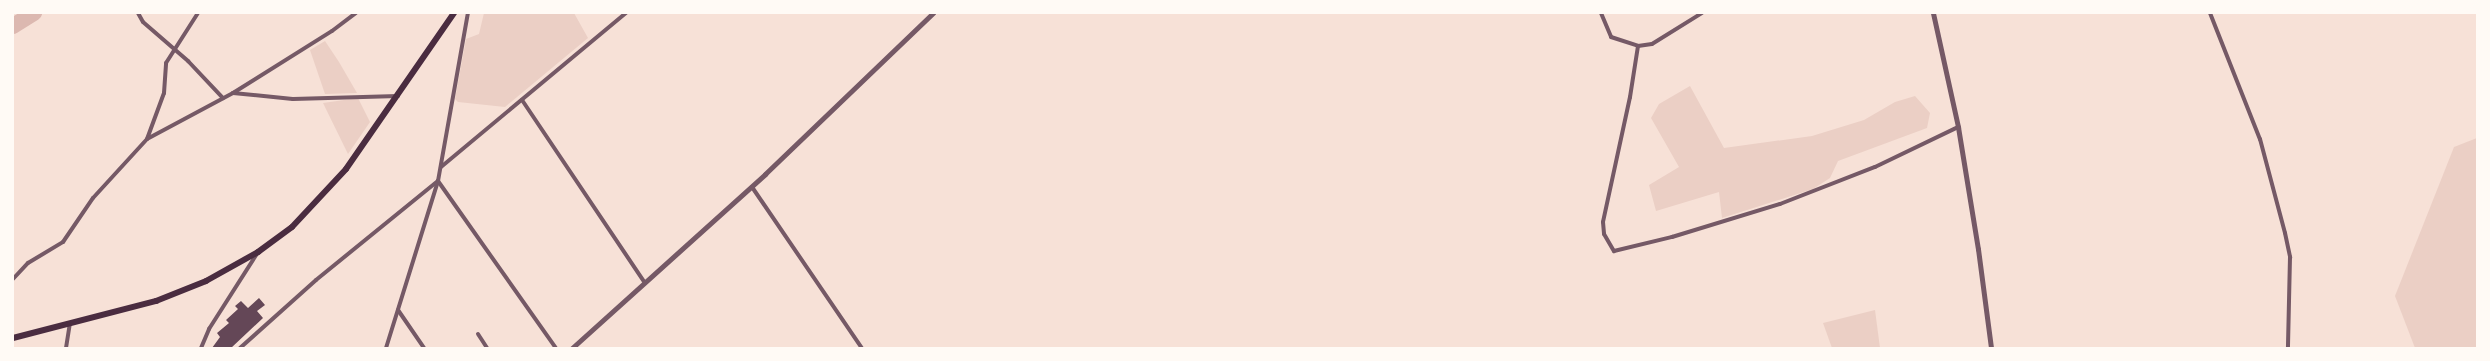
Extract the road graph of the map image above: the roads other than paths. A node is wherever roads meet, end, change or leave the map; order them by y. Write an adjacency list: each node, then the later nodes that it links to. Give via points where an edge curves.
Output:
1 (138, 13): 13 (street)
2 (198, 13): 13 (street)
3 (356, 13): 14 (street, via 332,31)
4 (454, 13): 15 (main road)
5 (468, 13): 20 (street)
6 (626, 13): 17 (street)
7 (933, 13): 22 (street)
8 (1601, 13): 12 (street, via 1611,37)
9 (1702, 13): 12 (street, via 1652,44)
10 (1933, 13): 18 (street)
11 (2210, 13): 40 (street, via 2260,139 2285,233 2290,257)
12 (1638, 46): 18 (street, via 1630,97 1603,222 1604,234 1614,250 1672,237 1780,204 1875,167)
13 (174, 50): 16 (street); 19 (street, via 166,63 164,92)
14 (233, 93): 15 (street, via 293,99); 16 (street)
15 (398, 96): 23 (main road, via 350,164 319,200 292,227)
16 (223, 98): 19 (street)
17 (522, 100): 20 (street); 25 (street)
18 (1958, 127): 39 (street)
19 (147, 139): 24 (street, via 93,198 64,242 28,263)
20 (440, 168): 21 (street)
21 (438, 181): 26 (street); 32 (street, via 316,280); 36 (street)
22 (752, 187): 25 (street); 38 (street)
23 (258, 252): 27 (main road, via 182,292); 31 (street, via 209,329)
24 (13, 279)
25 (645, 283): 37 (street)
26 (398, 310): 33 (street); 34 (street)
27 (70, 324): 29 (main road); 30 (street)
28 (478, 334): 35 (street)
29 (13, 338)
30 (66, 348)
31 (201, 348)
32 (240, 348)
33 (386, 348)
34 (424, 348)
35 (487, 348)
36 (556, 348)
37 (572, 348)
38 (862, 348)
39 (1991, 348)
40 (2288, 348)

